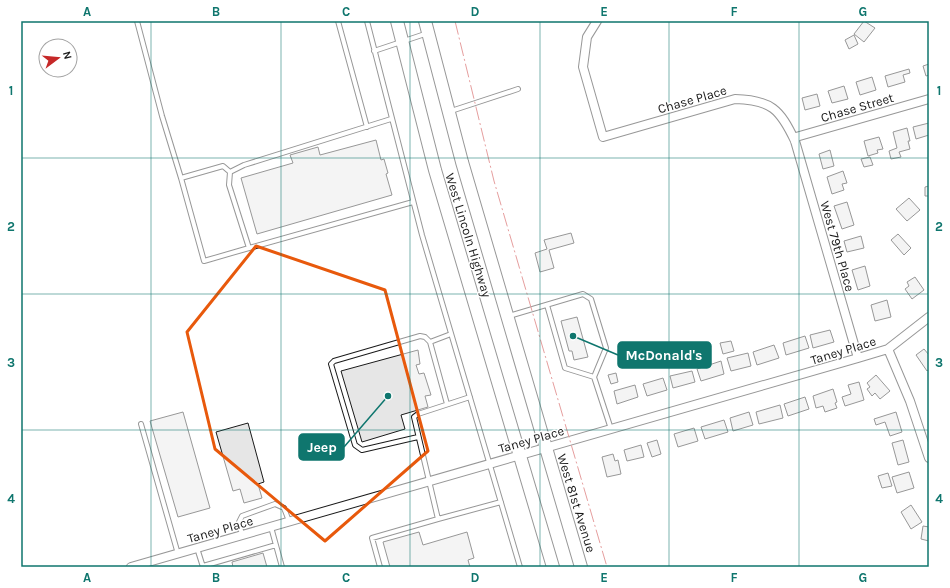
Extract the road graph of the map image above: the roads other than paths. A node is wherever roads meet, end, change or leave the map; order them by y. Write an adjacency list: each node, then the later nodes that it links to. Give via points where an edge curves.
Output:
1 (138, 21): 16 (lane)
2 (338, 21): 13 (lane)
3 (367, 21): 8 (lane)
4 (397, 21): 7 (main road, West Lincoln Highway)
5 (597, 21): 14 (street, Chase Place, via 587,37 583,67 602,137 735,99 756,100 774,109 786,123)
6 (427, 27): 7 (lane); 11 (main road, West Lincoln Highway)
7 (402, 42): 8 (lane); 33 (main road, West Lincoln Highway, via 435,170)
8 (374, 51): 12 (lane)
9 (518, 89): 11 (lane)
10 (929, 99): 14 (street, Chase Street, via 796,137)
11 (449, 112): 20 (main road, West Lincoln Highway)
12 (391, 119): 13 (lane); 17 (lane)
13 (368, 127): 15 (lane, via 244,165)
14 (795, 141): 25 (street, West 79th Place)
15 (230, 172): 16 (lane, via 223,166); 18 (lane, via 229,185)
16 (181, 178): 18 (lane, via 204,261)
17 (413, 202): 18 (lane); 22 (lane)
18 (249, 248)
19 (548, 305): 20 (lane); 26 (lane, via 566,368); 26 (lane, via 583,294 592,299 606,348)
20 (507, 316): 32 (main road, West Lincoln Highway)
21 (929, 317): 24 (street, Taney Place)
22 (451, 334): 23 (lane); 27 (lane)
23 (430, 342): 28 (lane); 31 (lane, via 420,336 331,364 355,445 362,450)
24 (888, 349): 25 (street, Taney Place); 34 (street, via 910,401)
25 (858, 358): 30 (street, Taney Place)
26 (594, 377): 30 (lane)
27 (470, 397): 28 (lane); 35 (lane)
28 (447, 404): 31 (lane, via 414,417)
29 (141, 424): 44 (lane)
30 (611, 429): 32 (street, Taney Place)
31 (418, 437): 36 (lane)
32 (545, 448): 33 (street, Taney Place); 51 (main road, West 81st Avenue)
33 (521, 455): 35 (street, Taney Place); 50 (main road)
34 (929, 458)
35 (490, 464): 36 (street, Taney Place); 37 (lane)
36 (429, 481): 38 (lane); 39 (street, Taney Place)
37 (501, 502): 38 (lane); 49 (lane)
38 (438, 519): 48 (lane, via 372,538)
39 (290, 522): 40 (street, Taney Place); 41 (lane, via 284,508 275,504 242,516 239,522)
40 (271, 527): 41 (street, Taney Place); 42 (lane)
41 (242, 535): 43 (street, Taney Place)
42 (276, 545): 46 (lane); 47 (lane)
43 (197, 548): 44 (street, Taney Place); 46 (lane)
44 (178, 554): 45 (street, Taney Place)
45 (131, 567)
46 (203, 567)
47 (282, 567)
48 (380, 567)
49 (520, 567)
50 (554, 567)
51 (581, 567)

